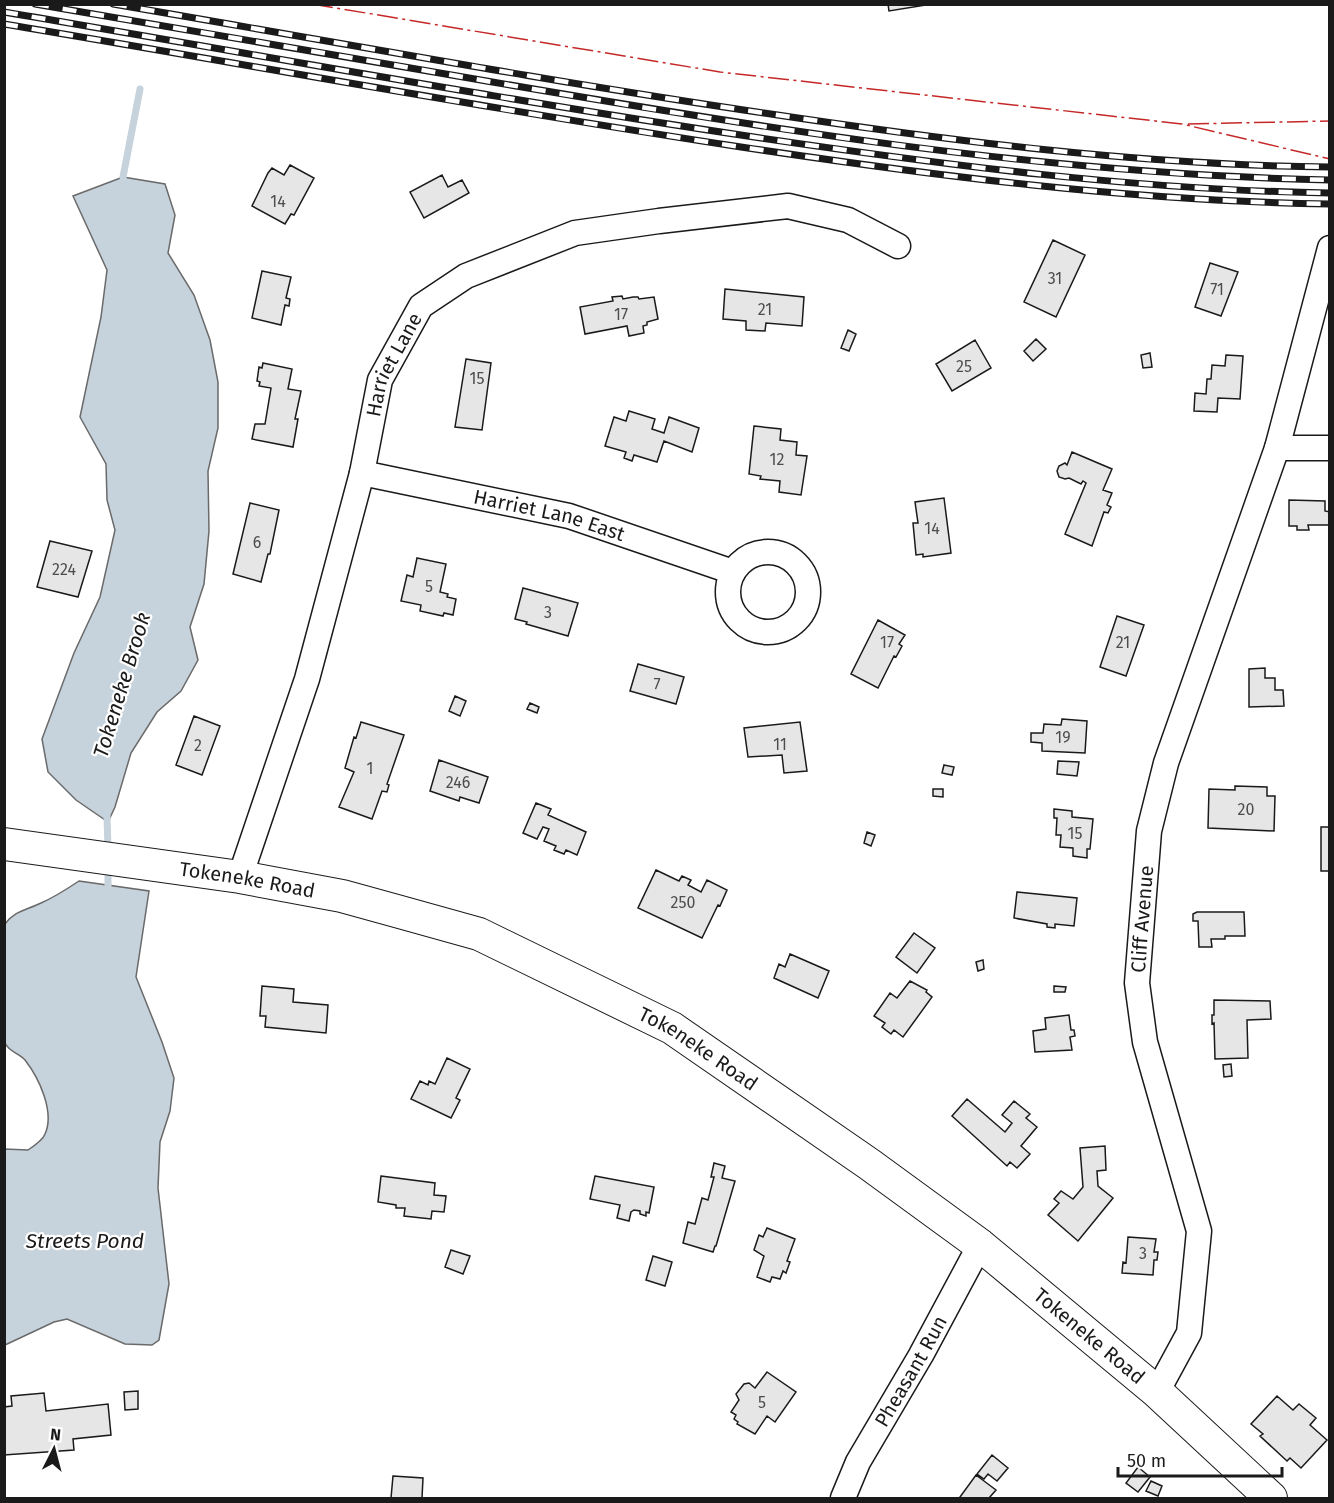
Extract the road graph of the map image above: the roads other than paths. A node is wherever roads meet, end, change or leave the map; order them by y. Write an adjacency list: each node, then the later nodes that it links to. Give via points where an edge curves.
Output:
1 (898, 246): 5 (street, Harriet Lane, via 848,220 788,206 575,233 466,276 421,306 380,380)
2 (1329, 248): 3 (street, Cliff Avenue)
3 (1277, 448): 4 (street); 10 (street, Cliff Avenue, via 1166,763 1149,831 1137,983 1145,1042 1199,1232 1189,1333)
4 (1329, 448)
5 (362, 473): 6 (street, Harriet Lane East, via 570,516); 8 (street, Harriet Lane, via 307,679)
6 (733, 572)
7 (4, 844): 8 (main road, Tokeneke Road)
8 (240, 877): 9 (main road, Tokeneke Road, via 342,896 479,934 672,1028)
9 (980, 1245): 10 (main road, Tokeneke Road); 11 (street, Pheasant Run, via 858,1462)
10 (1157, 1392): 12 (main road, Tokeneke Road)
11 (843, 1498)
12 (1271, 1498)

